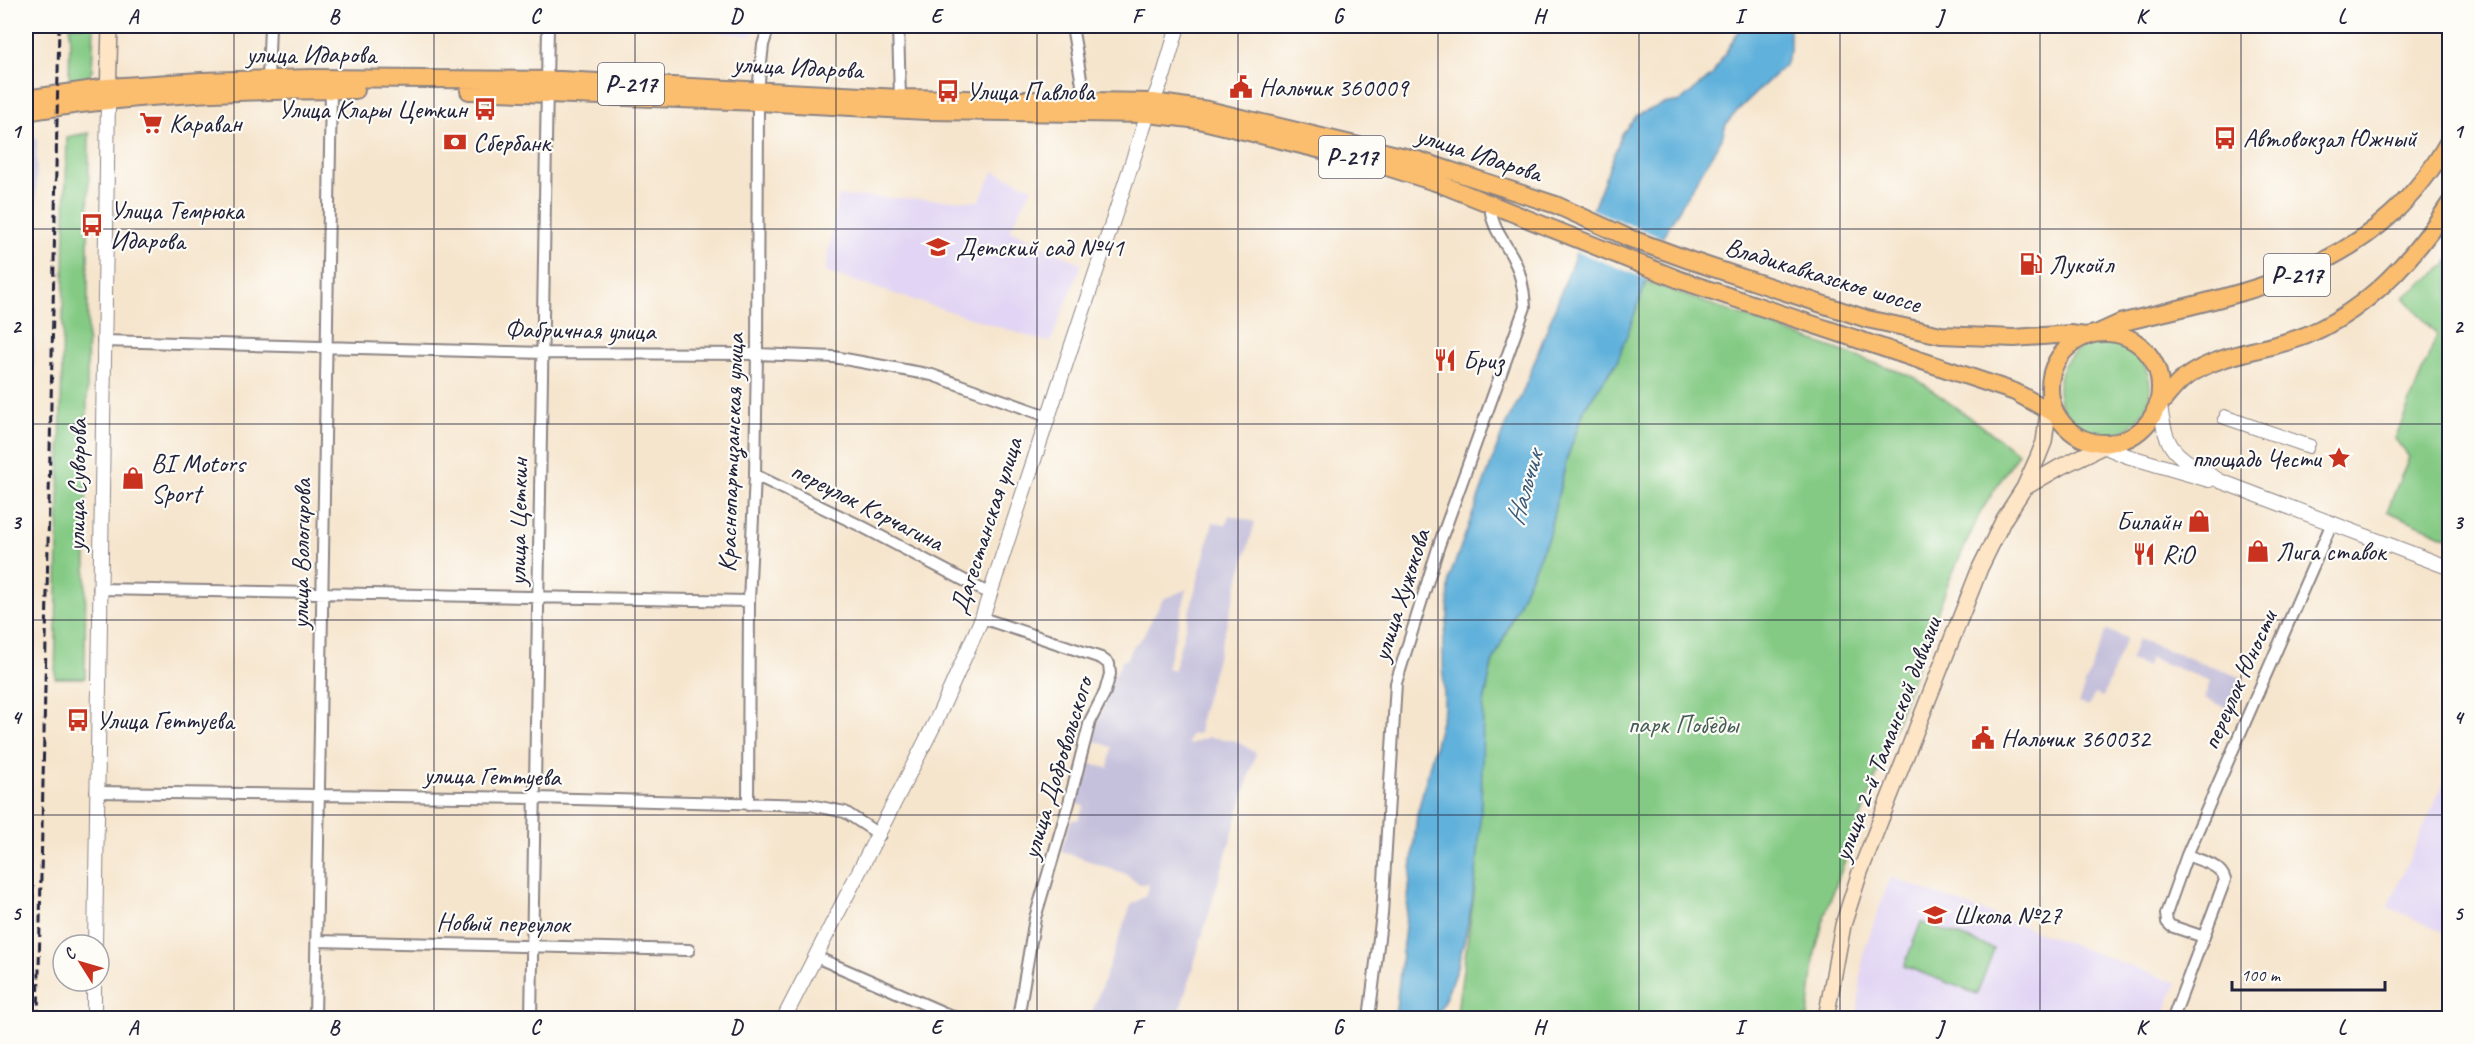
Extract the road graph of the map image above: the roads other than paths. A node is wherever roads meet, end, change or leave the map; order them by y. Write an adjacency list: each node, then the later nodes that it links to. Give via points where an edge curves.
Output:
1 (110, 26): 11 (main road, улица Суворова)
2 (270, 26): 8 (street)
3 (548, 26): 9 (street, улица Цеткин)
4 (769, 26): 12 (street, Краснопартизанская улица)
5 (898, 26): 13 (street)
6 (1072, 26): 15 (street)
7 (1178, 26): 16 (street, Дагестанская улица)
8 (268, 78): 9 (main road, улица Идарова / Р-217); 11 (main road, улица Идарова / Р-217)
9 (546, 86): 10 (main road, улица Идарова / Р-217); 12 (main road, улица Идарова / Р-217); 26 (street, улица Цеткин)
10 (331, 90): 11 (main road, улица Идарова / Р-217); 25 (street, улица Вологирова)
11 (108, 94): 14 (main road, улица Идарова / Р-217); 17 (main road, улица Идарова / Р-217); 24 (street, улица Суворова)
12 (758, 96): 13 (main road, улица Идарова / Р-217); 16 (main road, улица Идарова / Р-217, via 926,111); 27 (street, Краснопартизанская улица)
13 (900, 98): 15 (main road, улица Идарова / Р-217)
14 (26, 99)
15 (1085, 102): 16 (main road, улица Идарова / Р-217)
16 (1151, 108): 20 (main road, улица Идарова / Р-217, via 1371,162); 21 (main road, улица Идарова / Р-217, via 1208,110 1418,159 1556,205); 30 (street, Дагестанская улица)
17 (26, 112)
18 (2450, 139): 23 (main road, Владикавказское шоссе / Р-217, via 2403,203 2371,231 2326,260 2269,285 2120,323)
19 (2450, 203): 28 (main road, Р-217, via 2414,252 2350,310 2297,339 2197,369)
20 (1490, 204): 22 (main road, улица Идарова / Р-217); 64 (street, улица Хужокова, via 1495,229 1517,267 1525,307 1439,545 1396,683 1382,914)
21 (1689, 260): 23 (main road, Владикавказское шоссе / Р-217, via 1842,312 1919,332 1998,338)
22 (1680, 280): 29 (main road, Владикавказское шоссе / Р-217)
23 (2092, 335): 28 (main road, Р-217, via 2113,333 2140,345 2157,370); 29 (main road, Р-217, via 2075,342 2058,360 2051,377)
24 (103, 340): 25 (street, Фабричная улица); 39 (street, улица Суворова)
25 (327, 348): 26 (street, Фабричная улица); 40 (street, улица Вологирова)
26 (543, 353): 27 (street, Фабричная улица); 42 (street, улица Цеткин)
27 (757, 354): 30 (street, Фабричная улица, via 834,357 932,375); 34 (street, Краснопартизанская улица)
28 (2158, 405): 32 (main road, Р-217, via 2142,428 2123,440); 35 (street, via 2166,438 2175,453)
29 (2052, 407): 32 (main road, Р-217, via 2068,429); 36 (main road, улица 2-й Таманской дивизии, via 2044,442)
30 (1047, 416): 41 (street, Дагестанская улица)
31 (2223, 417): 33 (street)
32 (2102, 443): 35 (street, via 2127,456); 36 (main road)
33 (2310, 447)
34 (755, 475): 41 (street, переулок Корчагина); 43 (street, Краснопартизанская улица)
35 (2220, 481): 37 (street)
36 (2024, 488): 65 (main road, улица 2-й Таманской дивизии, via 1980,568 1870,846 1843,925)
37 (2332, 523): 38 (street); 50 (street, переулок Юности)
38 (2450, 567)
39 (99, 589): 40 (street); 45 (street, улица Суворова)
40 (323, 591): 42 (street); 46 (street, улица Вологирова)
41 (990, 594): 44 (street, Дагестанская улица)
42 (539, 599): 43 (street); 47 (street, улица Цеткин)
43 (749, 601): 48 (street, Краснопартизанская улица)
44 (982, 618): 49 (street, Дагестанская улица); 63 (street, улица Добровольского, via 1101,658 1109,664 1110,674 1090,721 1035,918)
45 (96, 792): 46 (street, улица Геттуева); 51 (street, улица Суворова)
46 (319, 796): 47 (street, улица Геттуева); 53 (street, улица Вологирова)
47 (536, 798): 48 (street, улица Геттуева); 54 (street, улица Цеткин)
48 (748, 805): 49 (street, улица Геттуева, via 829,807 854,817)
49 (880, 835): 56 (street, Дагестанская улица)
50 (2187, 855): 52 (street, via 2216,867 2224,875); 52 (street, переулок Юности, via 2166,919 2171,926)
51 (95, 933)
52 (2204, 937): 66 (street)
53 (316, 941): 54 (street, Новый переулок); 59 (street, улица Вологирова)
54 (532, 946): 55 (street, Новый переулок); 60 (street, улица Цеткин)
55 (689, 950)
56 (816, 957): 61 (street, Дагестанская улица); 62 (street)
57 (94, 993): 58 (street)
58 (94, 1018)
59 (315, 1018)
60 (531, 1018)
61 (784, 1018)
62 (956, 1018)
63 (1018, 1018)
64 (1368, 1018)
65 (1826, 1018)
66 (2173, 1018)

